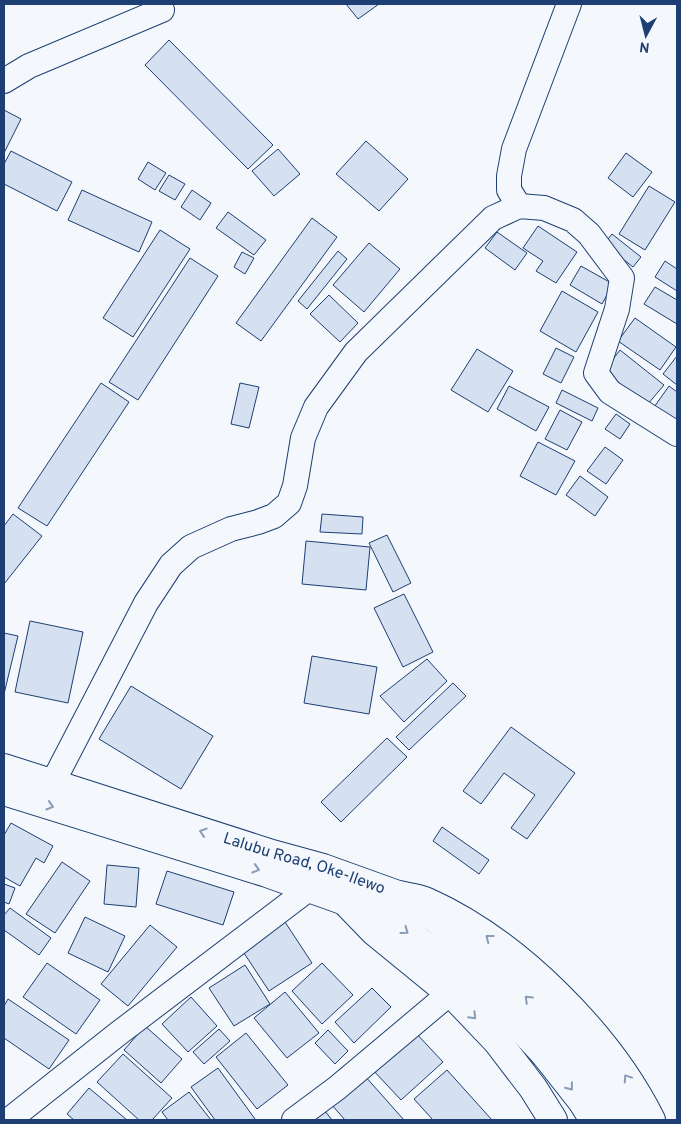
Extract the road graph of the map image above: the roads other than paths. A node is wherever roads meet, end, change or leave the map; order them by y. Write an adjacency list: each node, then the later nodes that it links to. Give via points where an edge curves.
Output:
1 (569, 4): 4 (street, via 514,149 509,190)
2 (162, 10): 3 (street, via 29,66)
3 (4, 81)
4 (519, 206): 5 (street, via 544,208 573,220 589,234 622,278 617,309 596,373 610,392); 7 (street, via 493,218 356,352 316,407 304,438 296,486 289,503 274,516 231,529 191,547 171,564 146,602)
5 (677, 434)
6 (4, 768): 7 (main road, Lalubu Road, Oke-Ilewo)
7 (52, 784): 10 (main road, Lalubu Road, Oke-Ilewo, one-way to 7, via 323,868)
8 (4, 791): 9 (main road, Lalubu Road, Oke-Ilewo, one-way to 9)
9 (310, 888): 11 (main road, Lalubu Road, Oke-Ilewo); 14 (street)
10 (398, 895): 13 (main road, Lalubu Road, Oke-Ilewo, one-way to 10, via 493,966 436,919); 19 (main road, one-way to 10, via 640,1097 610,1053 536,974 482,932 426,902)
11 (346, 902): 12 (main road, via 375,932); 13 (main road, Lalubu Road, Oke-Ilewo, one-way to 13, via 384,915 485,993 522,1029)
12 (450, 993): 15 (street); 16 (main road, one-way to 16, via 497,1041)
13 (554, 1044): 17 (main road, one-way to 17); 18 (main road, via 599,1081)
14 (9, 1120)
15 (294, 1120)
16 (553, 1120)
17 (594, 1120)
18 (622, 1120)
19 (651, 1120)

